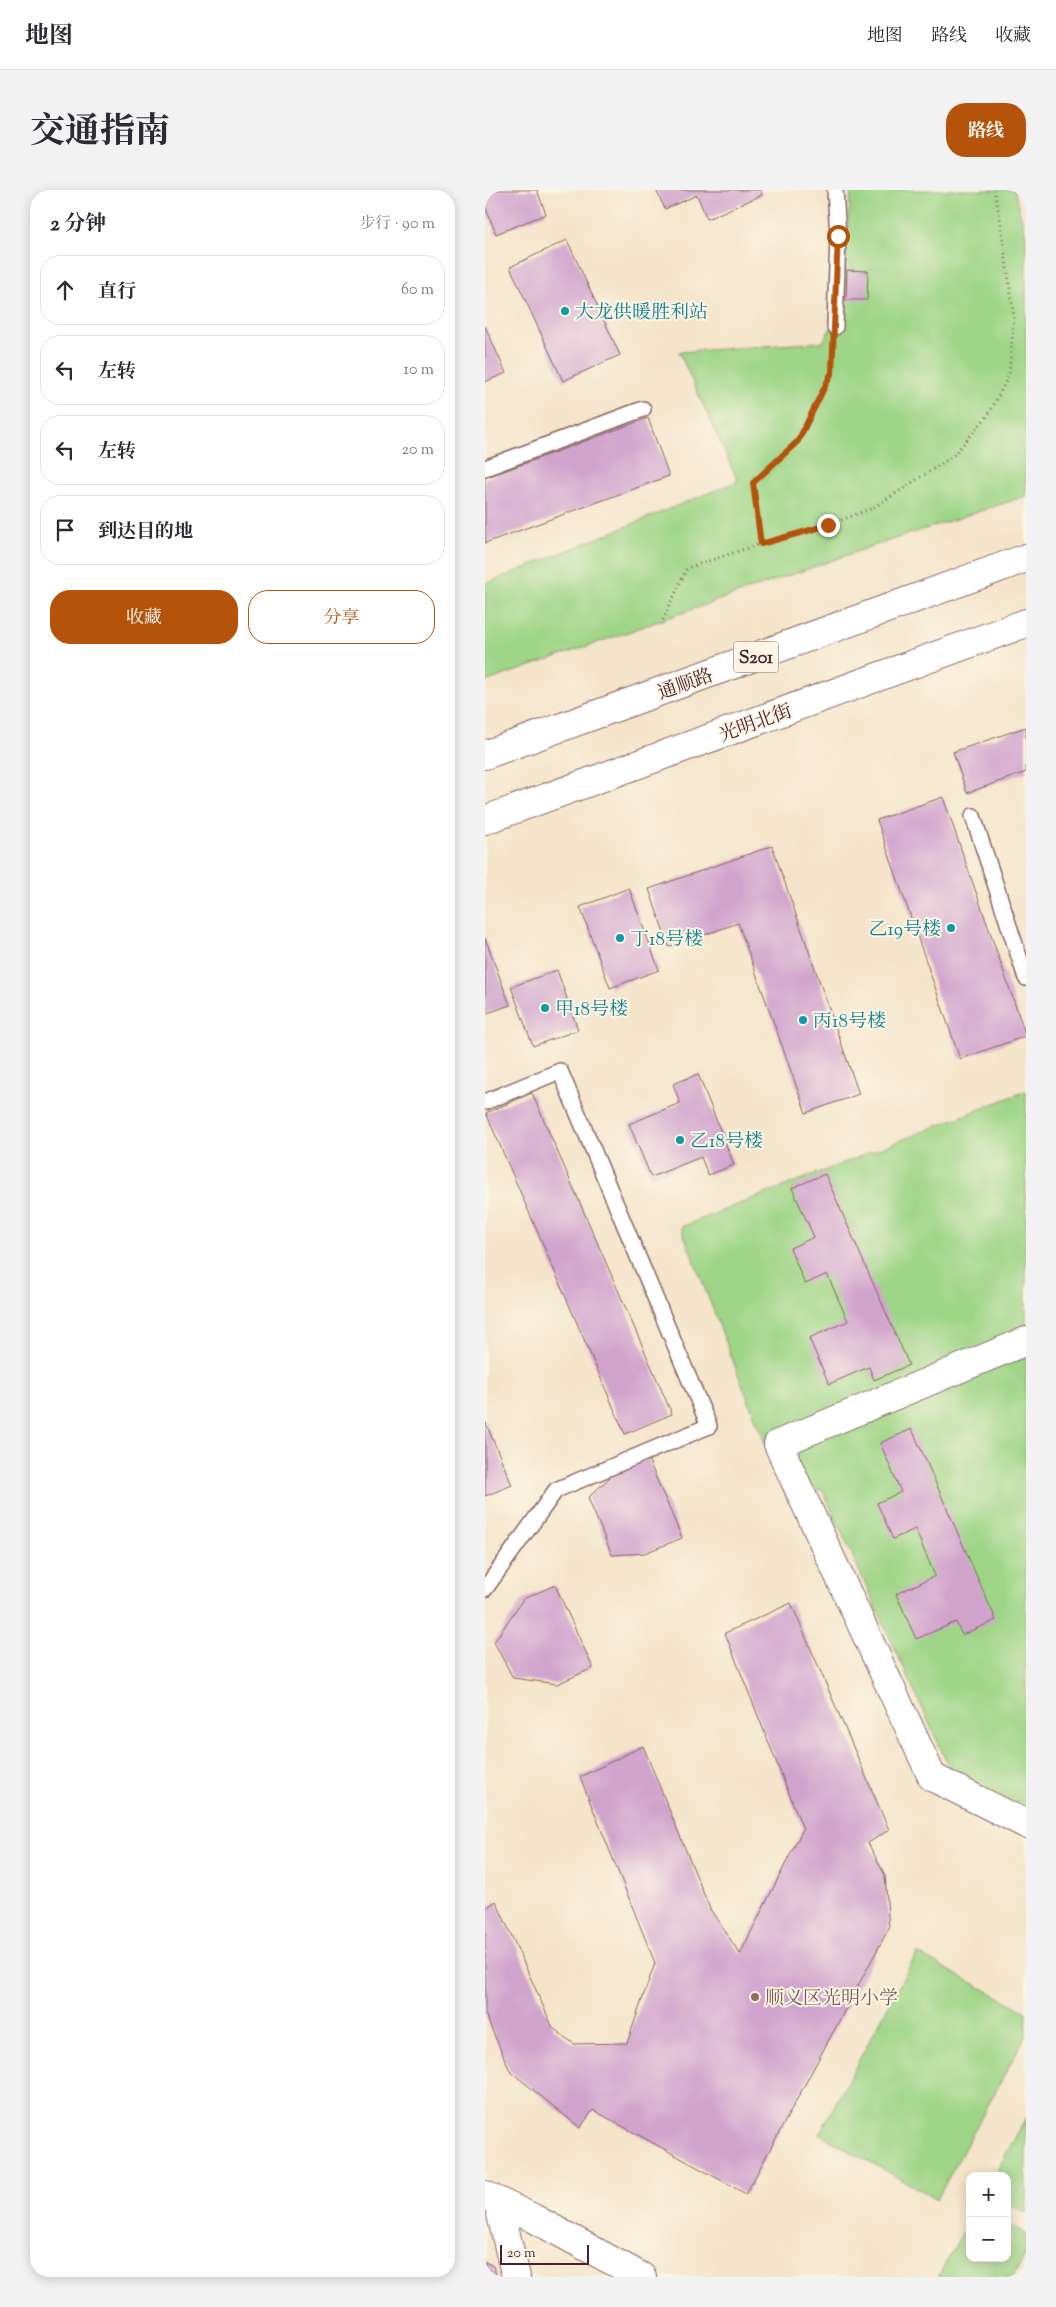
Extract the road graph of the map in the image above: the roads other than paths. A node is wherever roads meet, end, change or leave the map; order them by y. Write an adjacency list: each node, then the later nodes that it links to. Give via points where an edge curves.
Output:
1 (835, 190): 2 (lane, via 838,236)
2 (835, 326)
3 (643, 408): 4 (lane)
4 (485, 468)
5 (1026, 558): 7 (main road, 通顺路 / S201)
6 (1026, 624): 9 (main road, 光明北街)
7 (485, 755)
8 (973, 816): 10 (lane)
9 (485, 820)
10 (1026, 978)
11 (485, 1102): 13 (lane, via 560,1071 709,1426 556,1490)
12 (1026, 1341): 14 (main road, via 778,1444 932,1776)
13 (485, 1589)
14 (1026, 1824)
15 (492, 2198): 16 (main road); 17 (main road)
16 (516, 2277)
17 (642, 2277)

